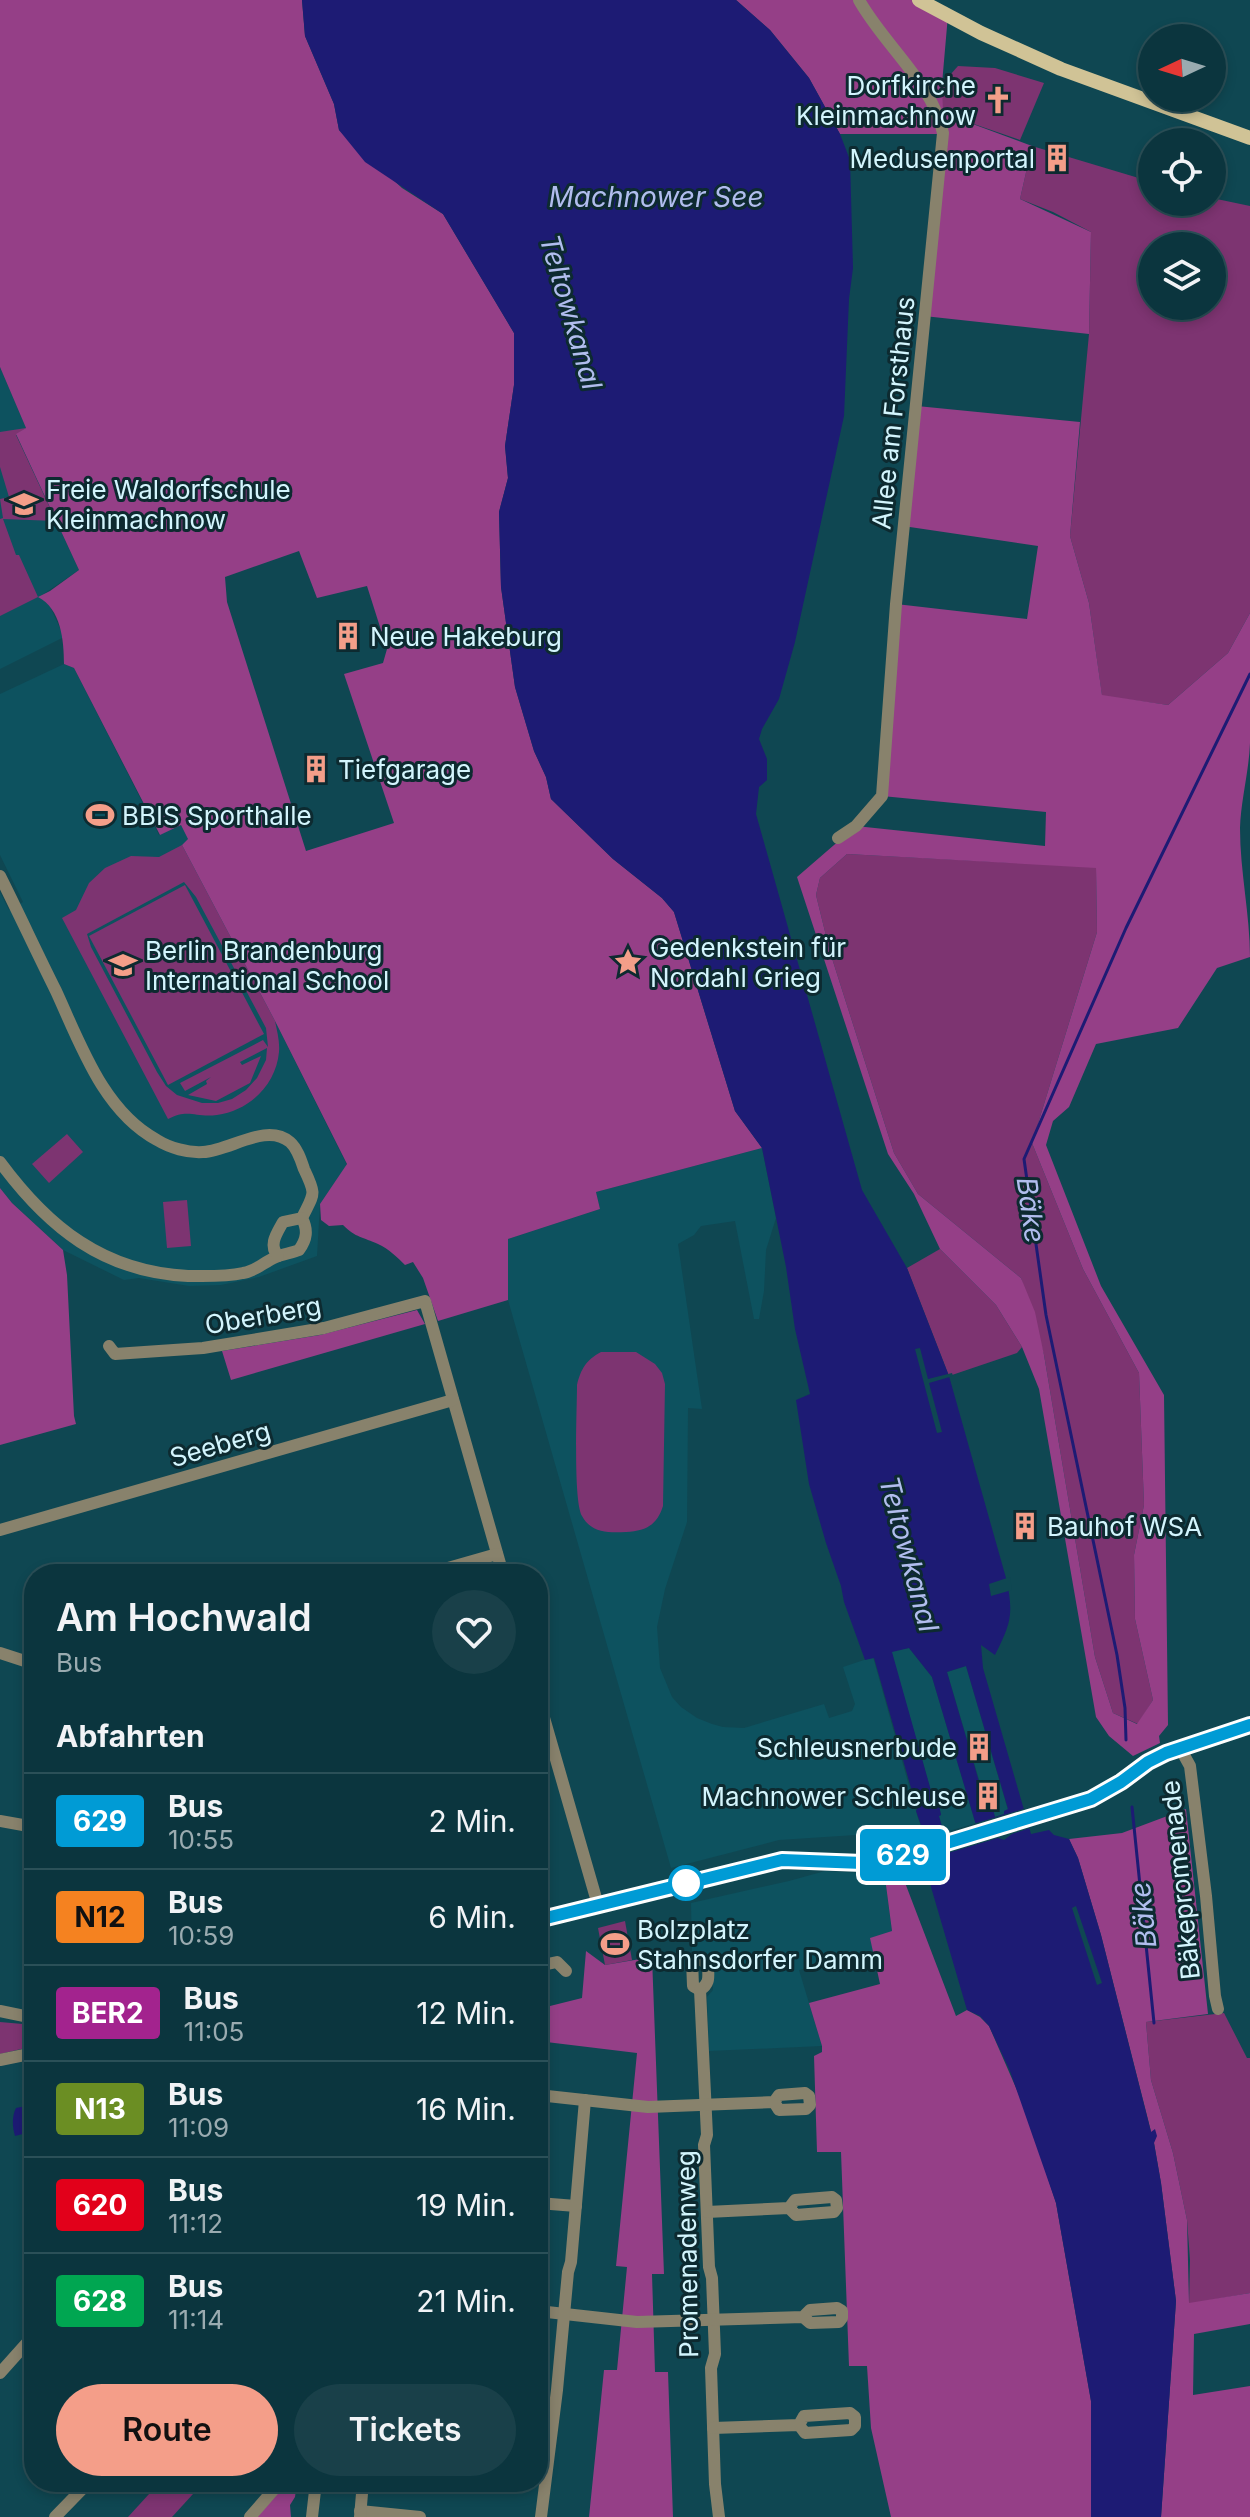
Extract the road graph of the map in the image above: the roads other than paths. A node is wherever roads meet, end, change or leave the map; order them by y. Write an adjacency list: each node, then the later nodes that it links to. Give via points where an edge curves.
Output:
1 (859, 0): 4 (street, Allee am Forsthaus, via 928,98 943,133 882,796)
2 (919, 0): 3 (main road, via 1061,69)
3 (1250, 138)
4 (838, 838)
5 (0, 876): 7 (street, via 90,1065 118,1106 154,1139 173,1148 201,1153 260,1136 287,1139 314,1193)
6 (0, 1162): 8 (street, via 53,1223 126,1266 221,1276 256,1269)
7 (302, 1218): 8 (street, via 283,1222 273,1248); 8 (street, via 306,1240 299,1250)
8 (278, 1256)
9 (109, 1346): 10 (street, Oberberg, via 115,1354 203,1348 324,1328 425,1301)
10 (453, 1400): 11 (street, Seeberg); 12 (street)
11 (0, 1530)
12 (497, 1554): 13 (street); 14 (street)
13 (462, 1564)
14 (500, 1564)
15 (0, 1653): 16 (street)
16 (24, 1661)
17 (1250, 1725): 19 (street)
18 (548, 1735): 22 (street)
19 (1180, 1748): 22 (street, via 1099,1795 917,1852 863,1863 782,1860); 27 (street, Bäkepromenade, via 1190,1766)
20 (0, 1821): 21 (street)
21 (24, 1825)
22 (598, 1905): 23 (street)
23 (548, 1917)
24 (548, 1964): 25 (street, via 557,1962)
25 (566, 1971)
26 (700, 1990): 35 (street, Promenadenweg)
27 (1218, 2009)
28 (0, 2011): 29 (street)
29 (24, 2016)
30 (24, 2055): 31 (street)
31 (0, 2060)
32 (548, 2096): 33 (street)
33 (585, 2100): 35 (street, via 648,2107); 38 (street)
34 (774, 2102): 35 (street)
35 (705, 2104): 39 (street, Promenadenweg)
36 (548, 2204): 38 (street)
37 (792, 2204): 39 (street)
38 (576, 2206): 42 (street)
39 (707, 2212): 43 (street, Promenadenweg)
40 (548, 2312): 42 (street)
41 (806, 2313): 43 (street)
42 (564, 2314): 43 (street, via 637,2322); 48 (street)
43 (714, 2321): 49 (street, Promenadenweg)
44 (24, 2346): 45 (street)
45 (0, 2373)
46 (548, 2420): 48 (street)
47 (801, 2420): 49 (street)
48 (554, 2421): 50 (street)
49 (713, 2428): 62 (street, Promenadenweg)
50 (548, 2465)
51 (79, 2492): 57 (street)
52 (273, 2492): 58 (street)
53 (315, 2492): 59 (street)
54 (362, 2492): 56 (street)
55 (544, 2492): 61 (street)
56 (360, 2514): 60 (street)
57 (55, 2517)
58 (250, 2517)
59 (312, 2517)
60 (420, 2517)
61 (541, 2517)
62 (719, 2517)

